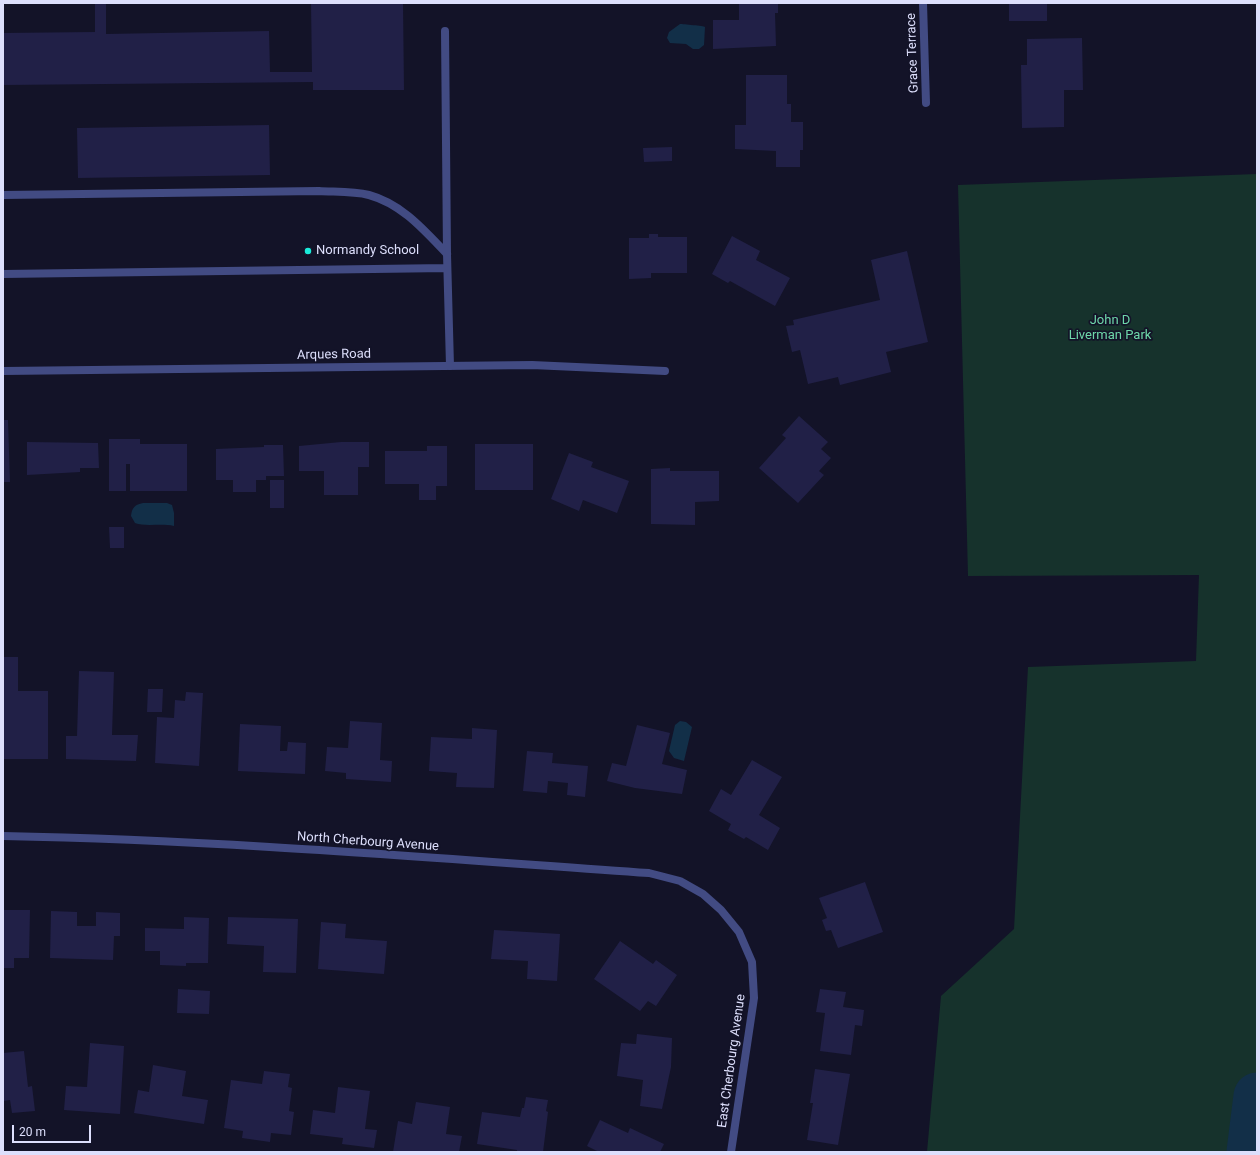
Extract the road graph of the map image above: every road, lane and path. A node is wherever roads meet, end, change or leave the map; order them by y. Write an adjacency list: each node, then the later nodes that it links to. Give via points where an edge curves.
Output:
1 (923, 3): 3 (street, Grace Terrace)
2 (445, 30): 5 (street)
3 (926, 103)
4 (3, 195): 5 (street, via 319,191 369,195 410,216)
5 (447, 254): 6 (street)
6 (447, 268): 7 (street); 8 (street)
7 (3, 274)
8 (450, 366): 9 (street, Arques Road, via 532,365); 10 (street, Arques Road)
9 (665, 371)
10 (3, 372)
11 (3, 836): 12 (street, North Cherbourg Avenue, via 290,848 649,873 680,881 703,894)
12 (721, 910): 13 (street, East Cherbourg Avenue, via 739,932 752,962 754,998)
13 (731, 1152)

